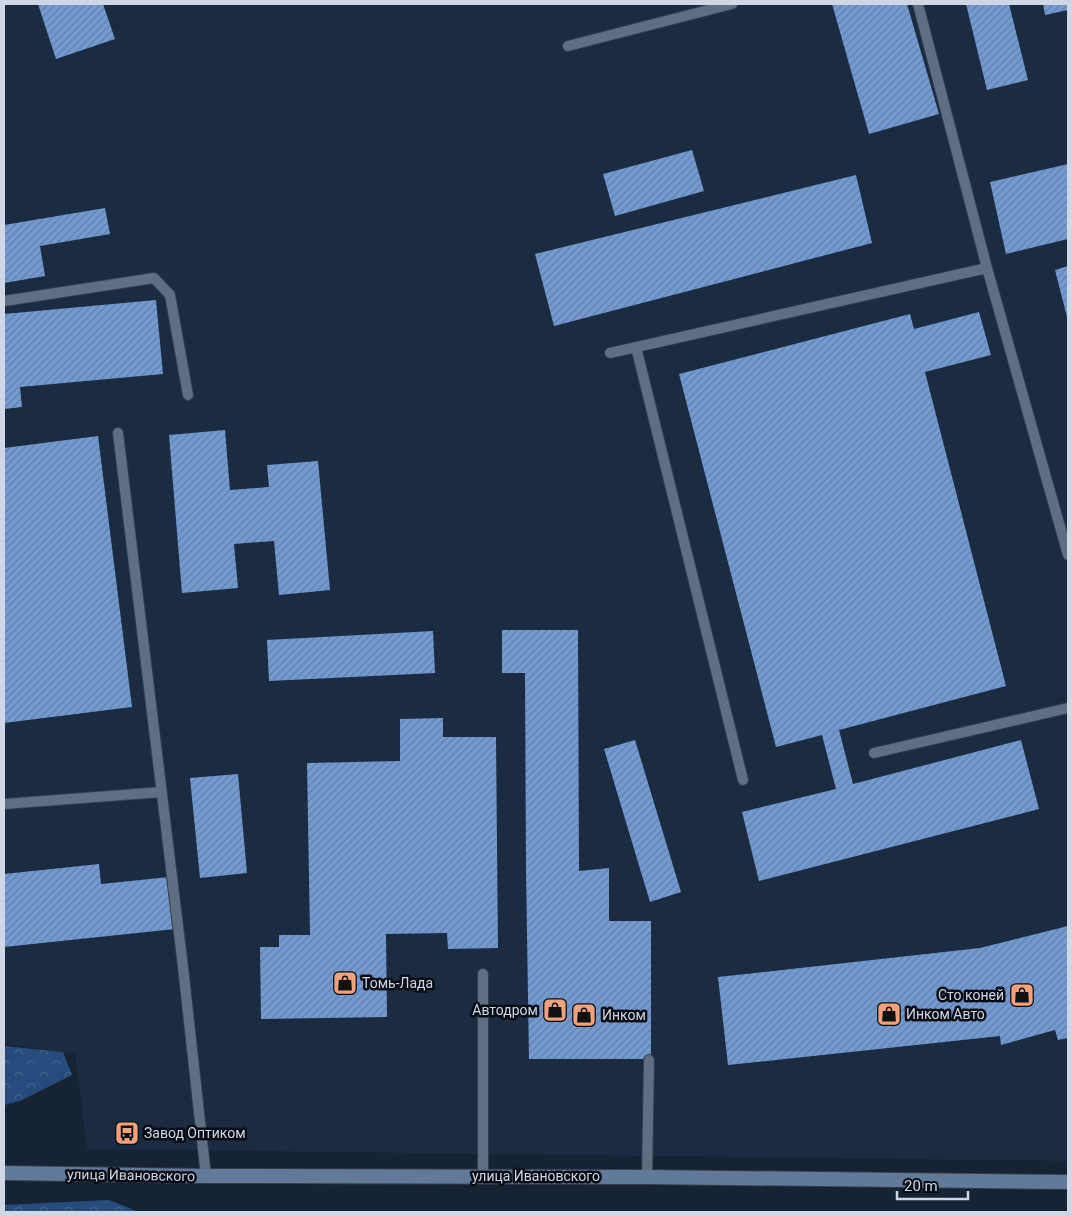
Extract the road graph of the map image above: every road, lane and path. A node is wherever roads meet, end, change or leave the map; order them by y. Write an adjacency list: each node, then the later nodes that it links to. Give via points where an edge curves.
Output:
1 (732, 4): 3 (lane)
2 (918, 4): 4 (lane)
3 (568, 46)
4 (987, 268): 6 (lane); 10 (lane)
5 (4, 301): 8 (lane, via 154,278 170,295)
6 (636, 347): 7 (lane); 13 (lane)
7 (610, 353)
8 (188, 395)
9 (118, 433): 14 (lane)
10 (1068, 555)
11 (1068, 708): 12 (lane)
12 (874, 753)
13 (743, 780)
14 (162, 792): 15 (lane); 19 (lane)
15 (4, 804)
16 (483, 974): 20 (lane)
17 (649, 1060): 21 (lane)
18 (4, 1173): 19 (main road, улица Ивановского)
19 (206, 1176): 20 (main road, улица Ивановского)
20 (483, 1176): 21 (main road, улица Ивановского)
21 (647, 1177): 22 (main road, улица Ивановского)
22 (1068, 1182)

